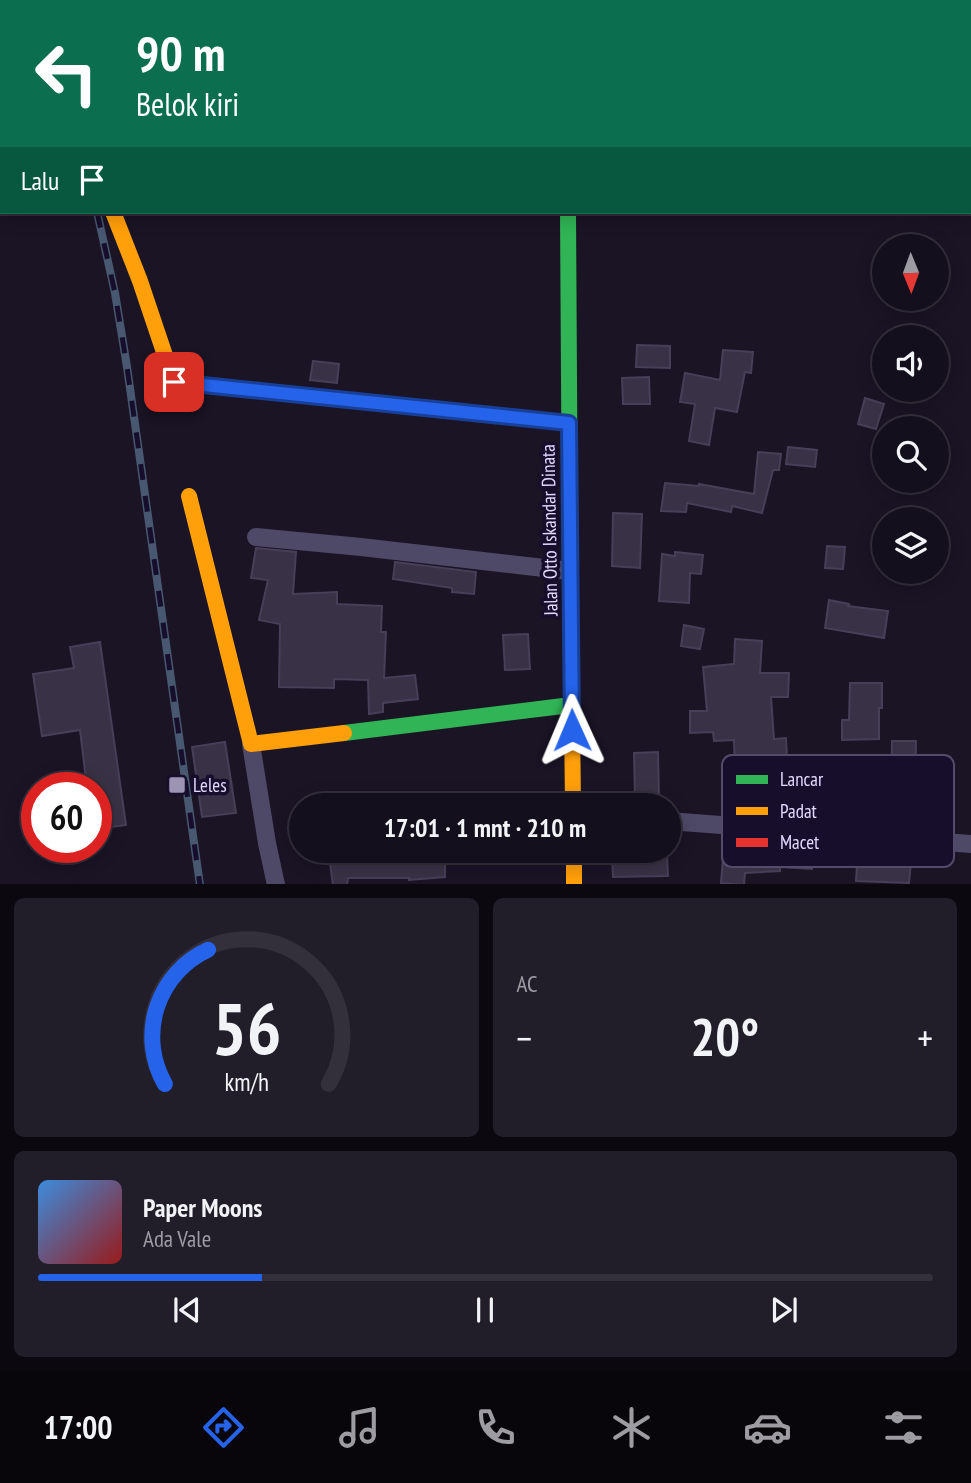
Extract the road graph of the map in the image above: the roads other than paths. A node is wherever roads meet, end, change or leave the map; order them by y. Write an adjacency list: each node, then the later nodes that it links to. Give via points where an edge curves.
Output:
1 (114, 214): 3 (street, via 174,382)
2 (568, 214): 3 (street, Jalan Otto Iskandar Dinata)
3 (569, 423): 6 (street, Jalan Otto Iskandar Dinata)
4 (189, 496): 8 (street)
5 (256, 537): 6 (street)
6 (570, 571): 7 (street, Jalan Otto Iskandar Dinata)
7 (571, 705): 8 (street); 9 (street, Jalan Otto Iskandar Dinata)
8 (251, 744): 13 (street)
9 (573, 793)
10 (681, 822): 11 (street)
11 (722, 825)
12 (574, 863): 14 (street)
13 (276, 884)
14 (574, 884)

